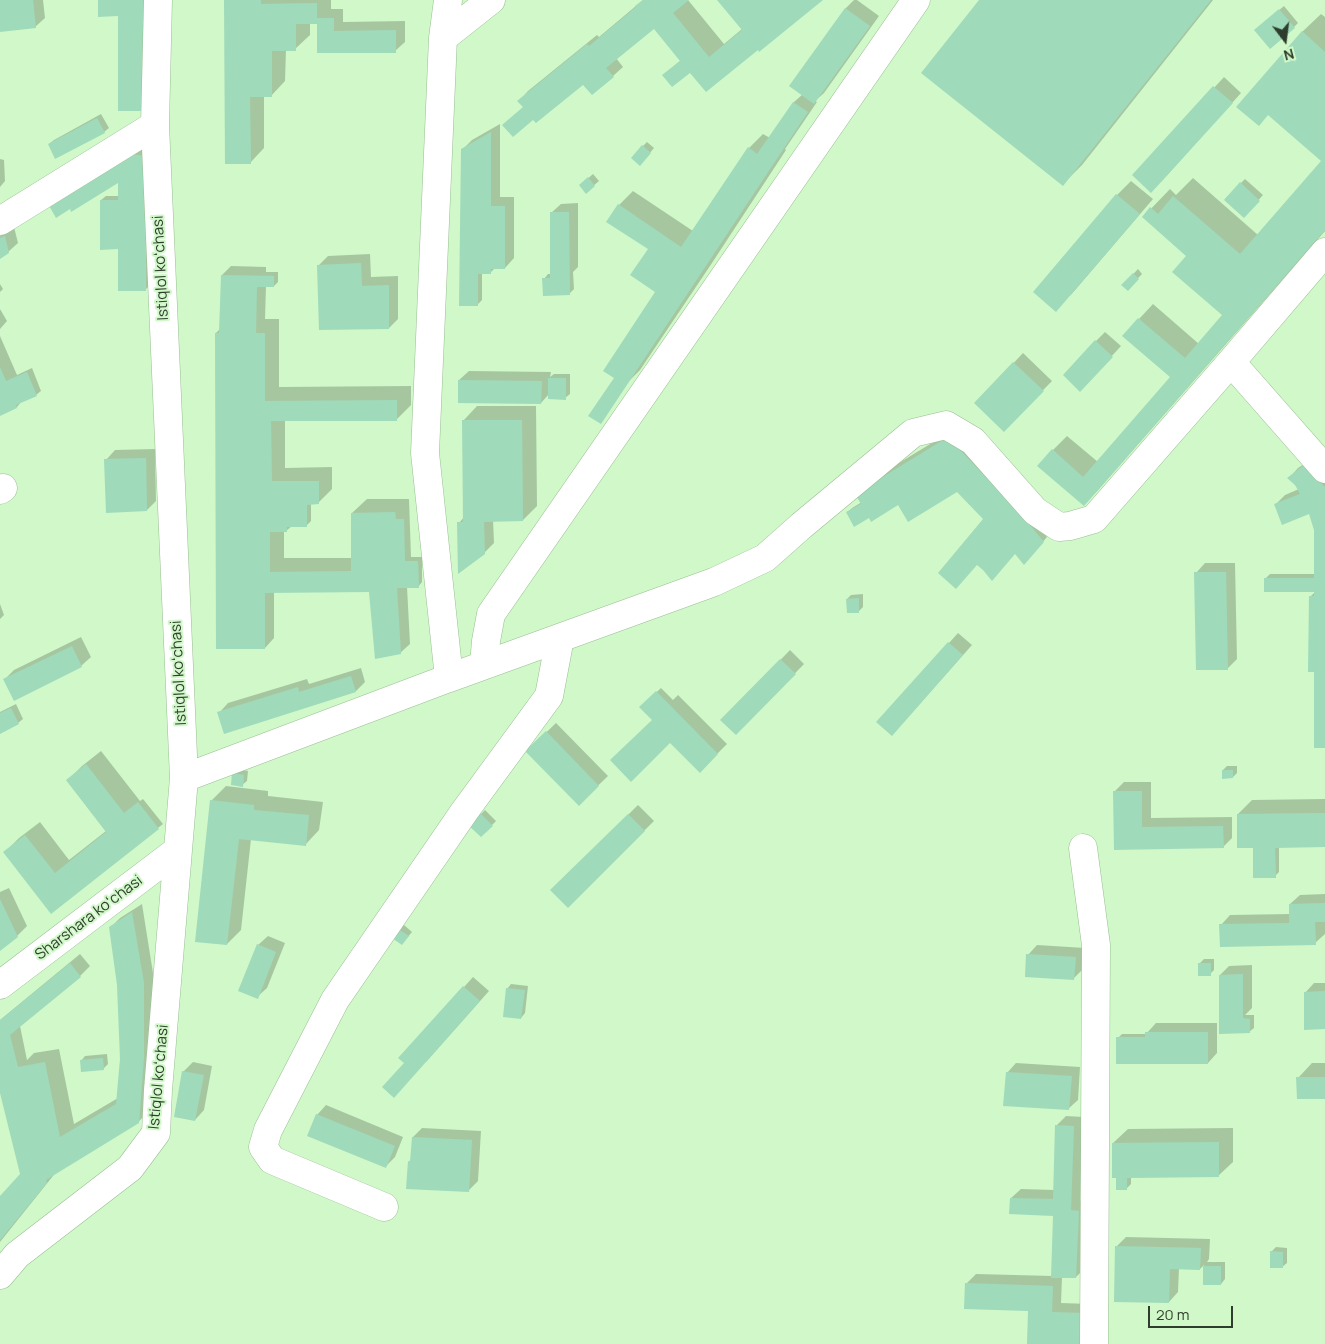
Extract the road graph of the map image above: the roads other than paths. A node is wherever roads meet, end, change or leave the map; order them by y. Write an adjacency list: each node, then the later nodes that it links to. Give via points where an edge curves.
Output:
1 (158, 0): 6 (street, Istiqlol koʻchasi)
2 (448, 0): 5 (street)
3 (491, 0): 5 (street)
4 (916, 0): 12 (street, via 492,614)
5 (443, 38): 13 (street, via 425,454)
6 (155, 125): 7 (street); 14 (street, Istiqlol koʻchasi)
7 (0, 221)
8 (1325, 252): 9 (street)
9 (1231, 362): 10 (street); 11 (street, via 1094,519 1059,527 1035,510 973,441 946,425 913,433 765,558 714,582)
10 (1325, 469)
11 (560, 638): 12 (street); 18 (street, via 549,696 464,812 335,1000 268,1130 264,1147 272,1160)
12 (484, 666): 13 (street)
13 (449, 678): 14 (street)
14 (184, 778): 16 (street, Istiqlol koʻchasi)
15 (1083, 848): 20 (street, via 1096,945)
16 (178, 850): 17 (street, Sharshara koʻchasi); 19 (street, Istiqlol koʻchasi, via 156,1134 130,1168 17,1255)
17 (0, 985)
18 (384, 1207)
19 (0, 1275)
20 (1094, 1344)

